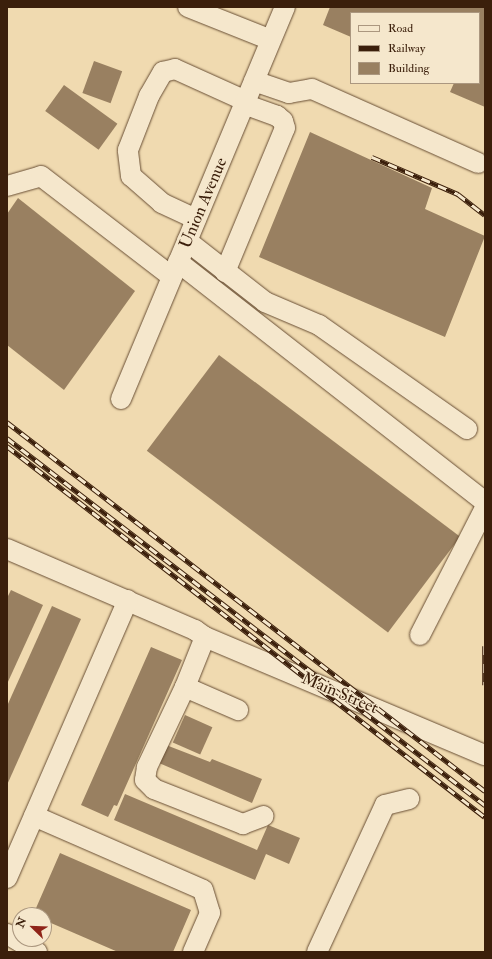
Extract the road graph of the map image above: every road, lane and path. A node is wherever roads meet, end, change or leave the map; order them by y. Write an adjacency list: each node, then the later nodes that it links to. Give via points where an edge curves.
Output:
1 (188, 7): 3 (street)
2 (285, 7): 3 (street, Union Avenue)
3 (271, 40): 4 (street, Union Avenue)
4 (254, 81): 5 (street, Union Avenue); 6 (street, via 289,93 312,89)
5 (245, 102): 8 (street, Union Avenue); 8 (street, via 175,69 164,72 148,96 128,150 131,176 162,203); 11 (street, via 277,116 283,121 285,128)
6 (478, 163)
7 (7, 186): 10 (street, via 41,176)
8 (196, 219): 9 (street, Union Avenue)
9 (187, 242): 10 (street, Union Avenue); 11 (street)
10 (175, 269): 12 (street, Union Avenue); 14 (street)
11 (225, 272): 13 (street, via 265,302 319,326)
12 (121, 399)
13 (467, 429)
14 (485, 502)
15 (485, 508): 19 (street)
16 (7, 549): 17 (street, Main Street)
17 (128, 600): 18 (street, Main Street); 25 (street)
18 (200, 633): 20 (street); 22 (street, Main Street, via 207,631 283,661); 23 (street, Main Street)
19 (420, 635)
20 (185, 687): 21 (street); 26 (street, via 147,767 146,780 154,789 243,824)
21 (238, 710)
22 (485, 747)
23 (485, 755)
24 (409, 799): 31 (street, via 385,805)
25 (34, 816): 27 (street); 30 (street, via 203,890 210,913)
26 (264, 816)
27 (7, 878)
28 (7, 934): 29 (street)
29 (37, 952)
30 (193, 952)
31 (317, 952)

